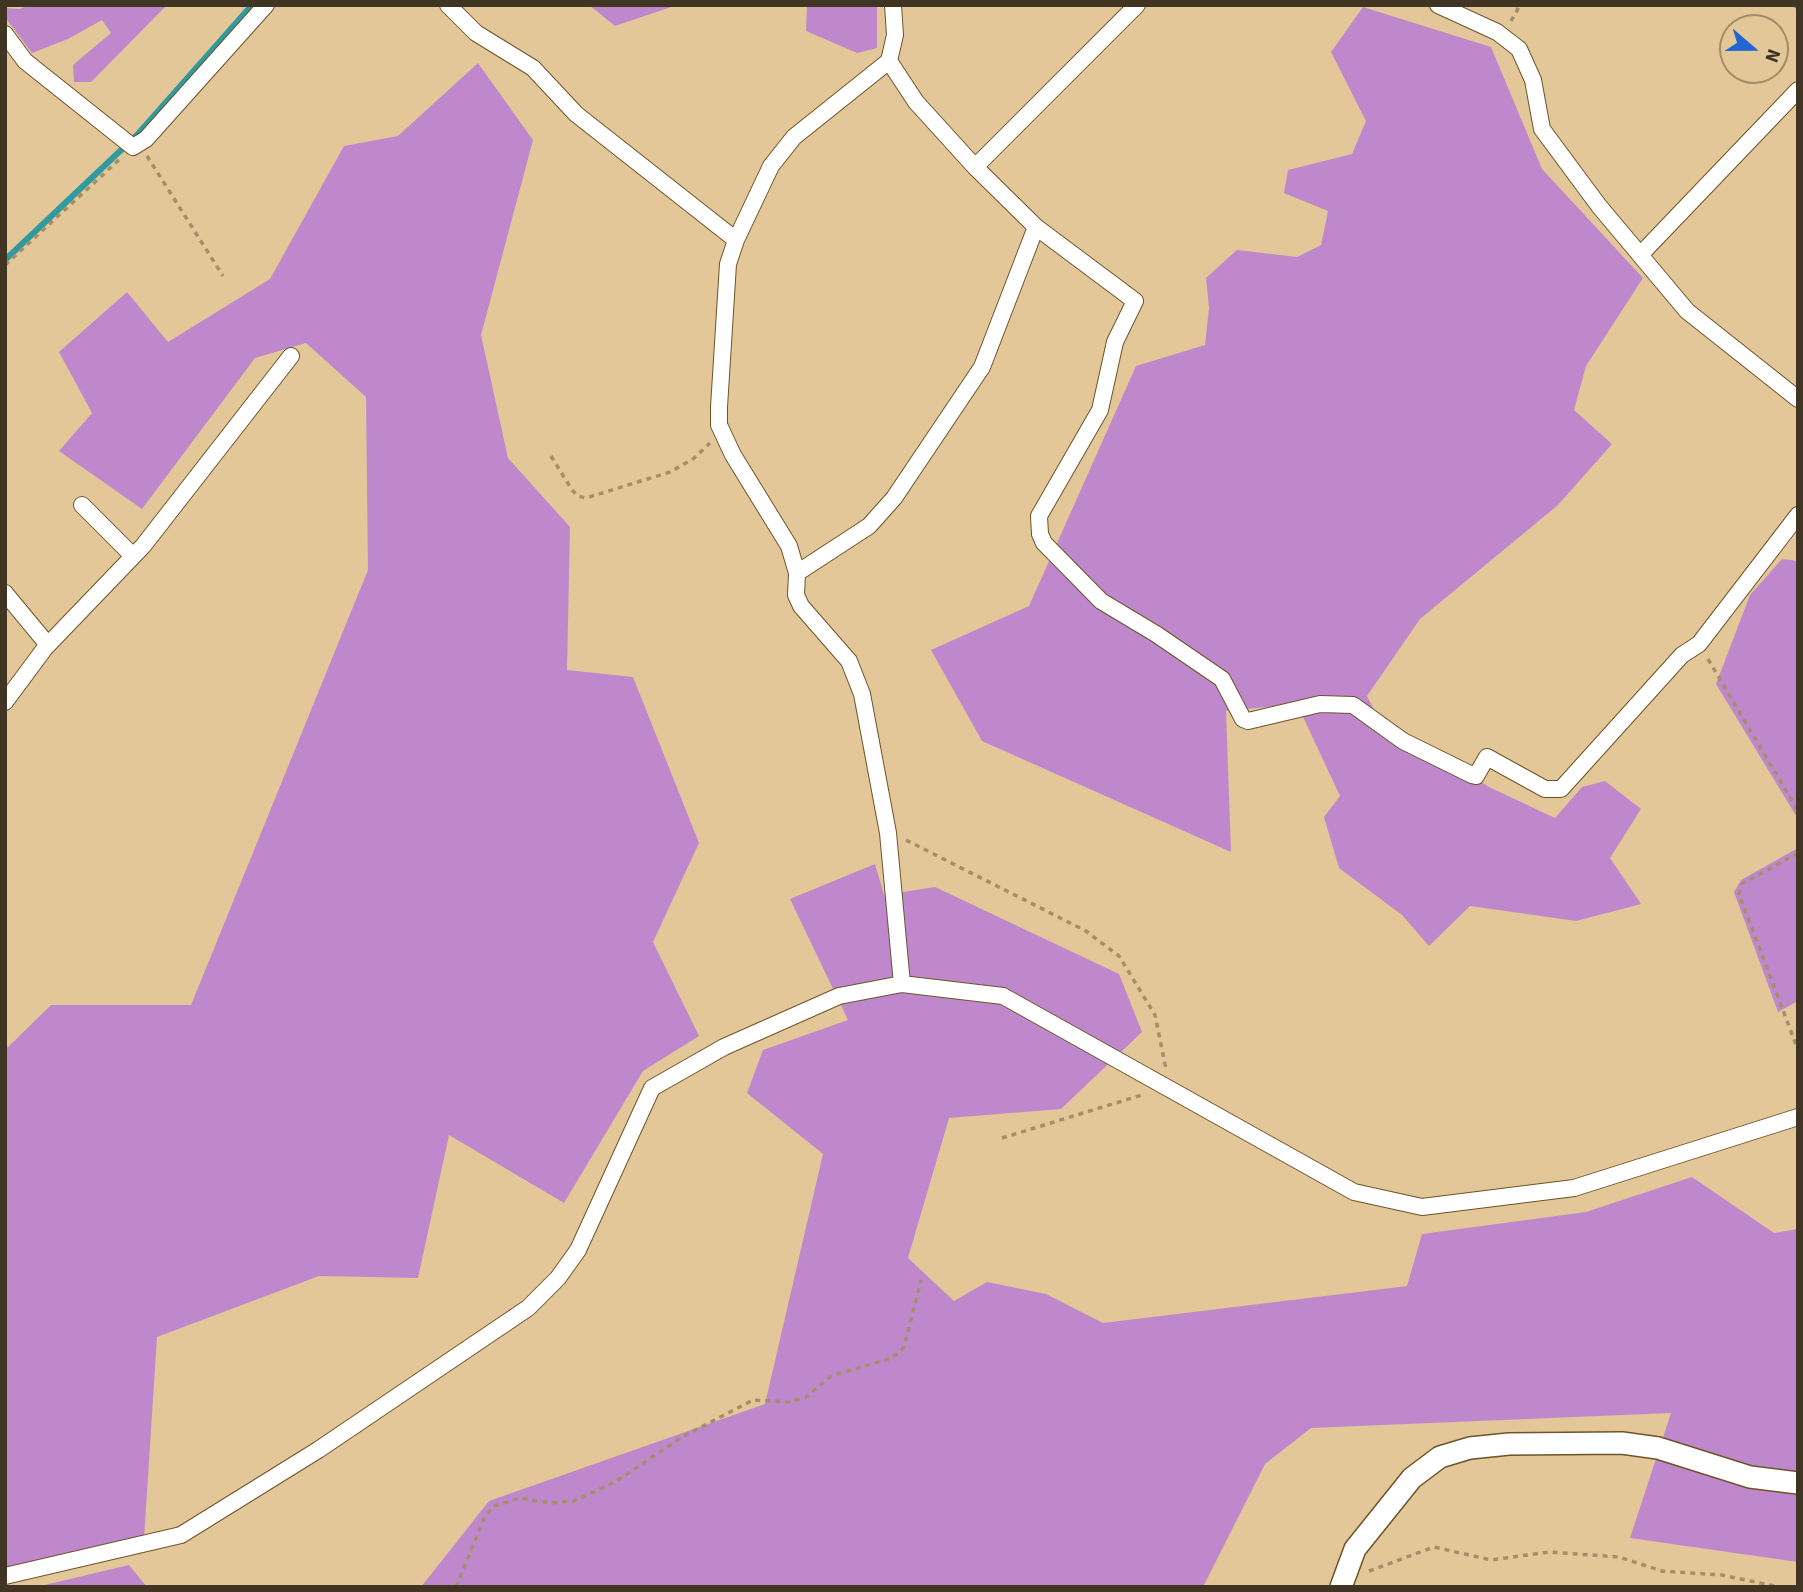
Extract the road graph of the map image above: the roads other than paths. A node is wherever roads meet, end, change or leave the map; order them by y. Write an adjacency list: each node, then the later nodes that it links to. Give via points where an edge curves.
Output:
1 (267, 5): 6 (street, via 136,145 25,61)
2 (448, 5): 11 (street, via 476,33 533,68 576,114)
3 (893, 5): 7 (street, via 895,35)
4 (1137, 5): 9 (street)
5 (1438, 5): 12 (street, via 1497,32 1518,48 1533,80 1542,129 1599,206)
6 (5, 34)
7 (889, 61): 9 (street, via 916,102); 11 (street, via 794,137 771,166)
8 (1798, 90): 12 (street)
9 (975, 167): 10 (street)
10 (1036, 227): 16 (street, via 1135,300 1115,342 1100,410 1039,516 1040,534 1101,601 1222,680 1248,721 1320,704 1353,705 1403,741 1472,775 1476,776 1487,757 1553,792 1607,741 1682,655 1699,644); 18 (street, via 982,367 894,498 869,526)
11 (736, 240): 18 (street, via 728,264 719,407 722,432 789,546)
12 (1642, 253): 14 (street, via 1687,311)
13 (291, 356): 17 (street)
14 (1798, 399)
15 (82, 505): 17 (street)
16 (1798, 515)
17 (132, 556): 20 (street)
18 (797, 573): 22 (street, via 796,595 801,606 849,661 856,676 888,833)
19 (5, 593): 20 (street)
20 (48, 645): 21 (street)
21 (5, 702)
22 (902, 984): 23 (street, via 1003,996 1354,1192 1422,1207 1574,1188); 25 (street, via 839,996 724,1047 652,1088 578,1250 558,1278 528,1308 318,1450 181,1535)
23 (1798, 1116)
24 (1798, 1483): 26 (street, via 1750,1477 1658,1448 1622,1443 1470,1448 1440,1457 1412,1478 1355,1549)
25 (5, 1576)
26 (1341, 1585)

